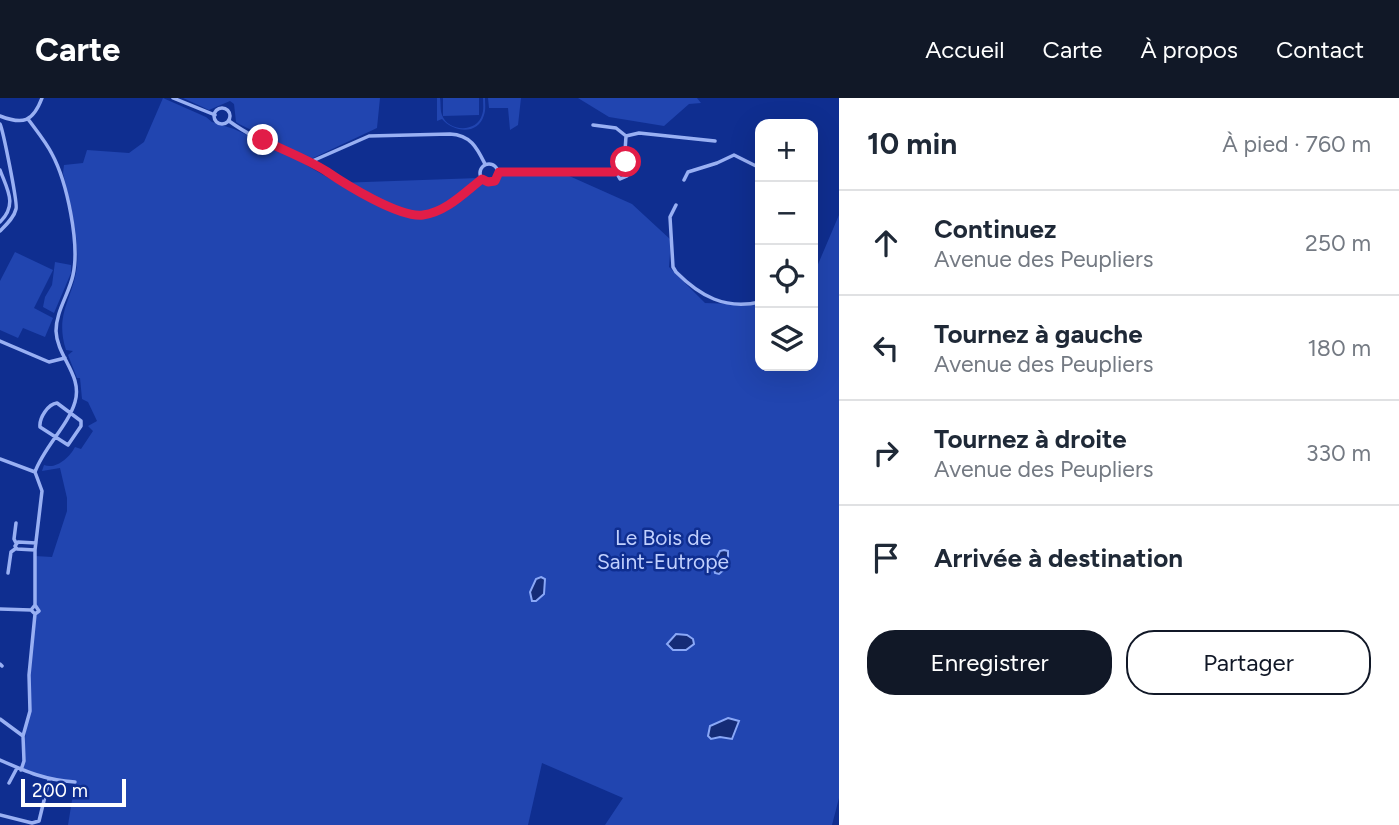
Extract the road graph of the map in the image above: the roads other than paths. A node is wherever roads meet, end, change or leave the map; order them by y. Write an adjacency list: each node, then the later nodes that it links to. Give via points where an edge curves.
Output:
1 (42, 98): 5 (street)
2 (173, 98): 3 (street)
3 (215, 115): 6 (street, via 219,123); 6 (street, via 226,109)
4 (0, 116): 5 (street)
5 (28, 119): 25 (street, via 52,154 70,216 74,271 56,331)
6 (229, 121): 11 (street)
7 (0, 124): 22 (street, via 17,206)
8 (593, 125): 9 (street, via 616,128)
9 (626, 136): 10 (street, via 639,133); 14 (street)
10 (715, 141)
11 (308, 162): 12 (street, via 369,136 450,134 470,140); 18 (street, via 401,212 420,216 453,202)
12 (485, 164): 16 (street, via 494,165); 18 (street)
13 (755, 166): 19 (street, via 734,155 688,172)
14 (624, 167): 17 (street); 17 (street, via 628,174 624,179 617,178)
15 (0, 170): 21 (street, via 11,204)
16 (499, 172): 17 (street); 18 (street, via 495,181)
17 (615, 172)
18 (482, 179)
19 (684, 180)
20 (676, 205): 23 (street, via 670,217 676,272 706,297)
21 (0, 222)
22 (0, 231)
23 (755, 302)
24 (0, 341): 25 (street, via 49,362)
25 (65, 358): 26 (street, via 77,386)
26 (71, 412): 27 (street); 27 (street, via 81,423 70,444); 27 (street, via 57,403 50,406 39,425)
27 (54, 437): 29 (street)
28 (0, 459): 29 (street)
29 (35, 472): 32 (street, via 42,491)
30 (16, 523): 31 (street)
31 (16, 542): 32 (street); 33 (street)
32 (36, 542): 34 (street)
33 (15, 548): 34 (street); 35 (street)
34 (35, 550): 36 (street)
35 (8, 573)
36 (35, 605): 38 (street); 39 (street, via 39,611)
37 (0, 609): 38 (street)
38 (31, 610): 39 (street)
39 (35, 614): 41 (street, via 30,711)
40 (0, 719): 41 (street)
41 (23, 736): 43 (street, via 24,761)
42 (0, 760): 43 (street)
43 (19, 769): 44 (street); 46 (street)
44 (49, 780): 45 (street); 47 (street, via 39,821)
45 (75, 782)
46 (9, 783)
47 (0, 816)

